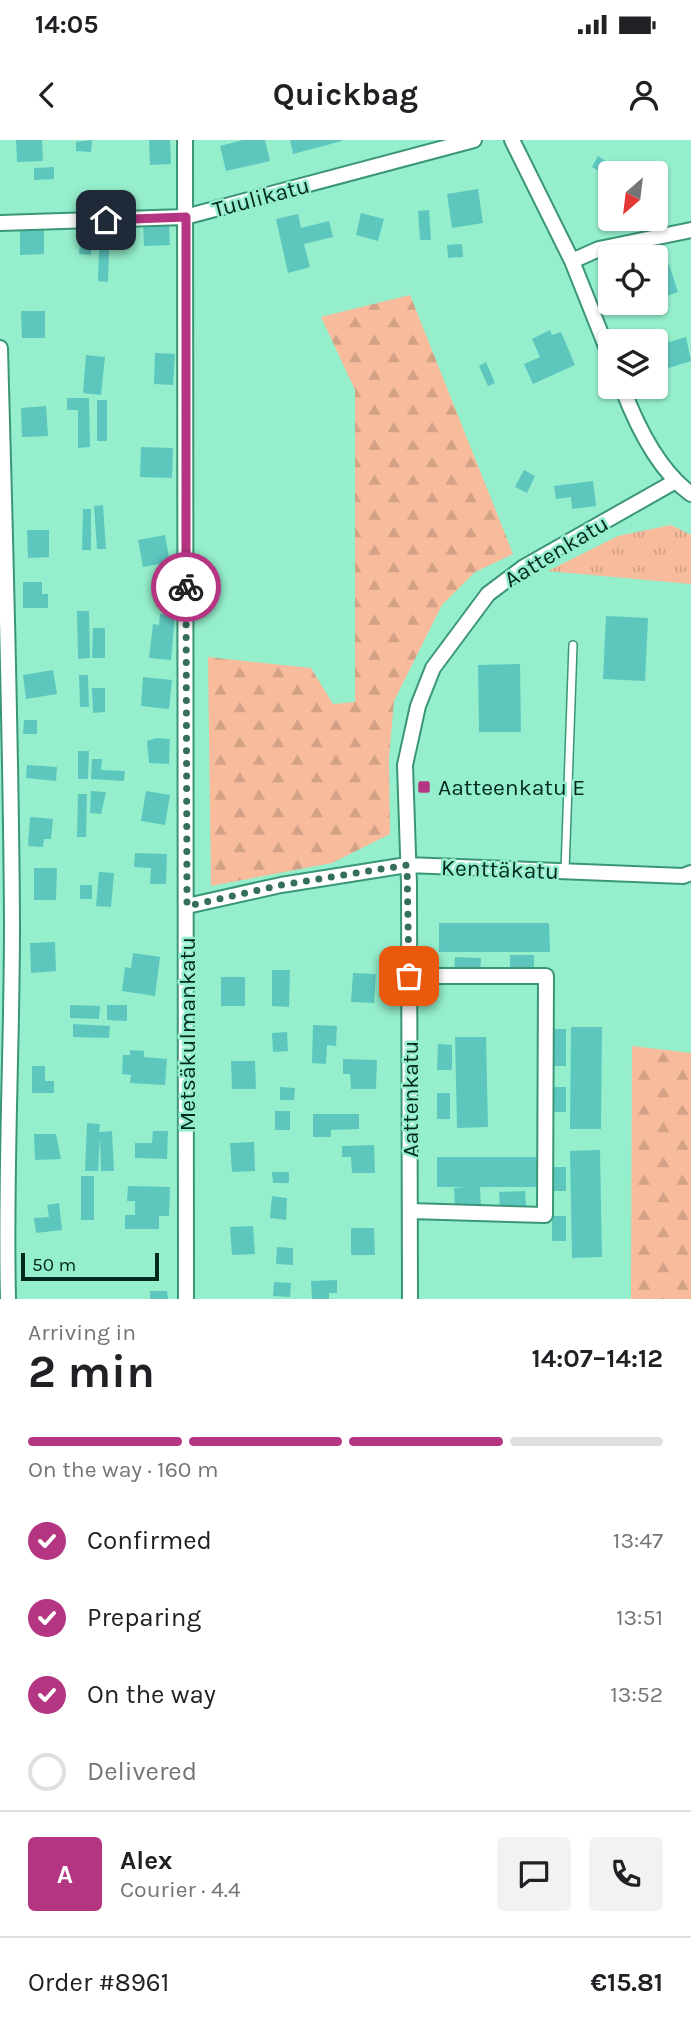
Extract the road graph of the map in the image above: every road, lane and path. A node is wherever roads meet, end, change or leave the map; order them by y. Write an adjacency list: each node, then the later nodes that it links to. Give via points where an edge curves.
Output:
1 (185, 140): 4 (street, Metsäkulmankatu)
2 (474, 140): 4 (street, Tuulikatu)
3 (512, 140): 7 (street)
4 (186, 217): 5 (street, Tuulikatu); 19 (street, Metsäkulmankatu)
5 (0, 223)
6 (691, 230): 7 (street, via 599,249)
7 (572, 261): 8 (street)
8 (599, 329)
9 (0, 348): 13 (street)
10 (628, 399): 11 (street)
11 (674, 482): 12 (street); 16 (street, Aattenkatu, via 524,567 488,594 461,626 433,668 418,706 405,765)
12 (691, 494)
13 (3, 537): 15 (street)
14 (573, 645): 17 (lane)
15 (5, 733): 20 (street)
16 (407, 865): 17 (street, Kenttäkatu); 19 (street, Kenttäkatu); 21 (street, Aattenkatu)
17 (565, 871): 18 (street, Kenttäkatu)
18 (691, 873)
19 (187, 906): 25 (street, Metsäkulmankatu)
20 (6, 928): 22 (street)
21 (409, 976): 23 (street, Aattenkatu); 23 (street, via 546,976 545,1215)
22 (4, 1123): 24 (street)
23 (410, 1211): 26 (street, Aattenkatu)
24 (8, 1299)
25 (186, 1299)
26 (410, 1299)

